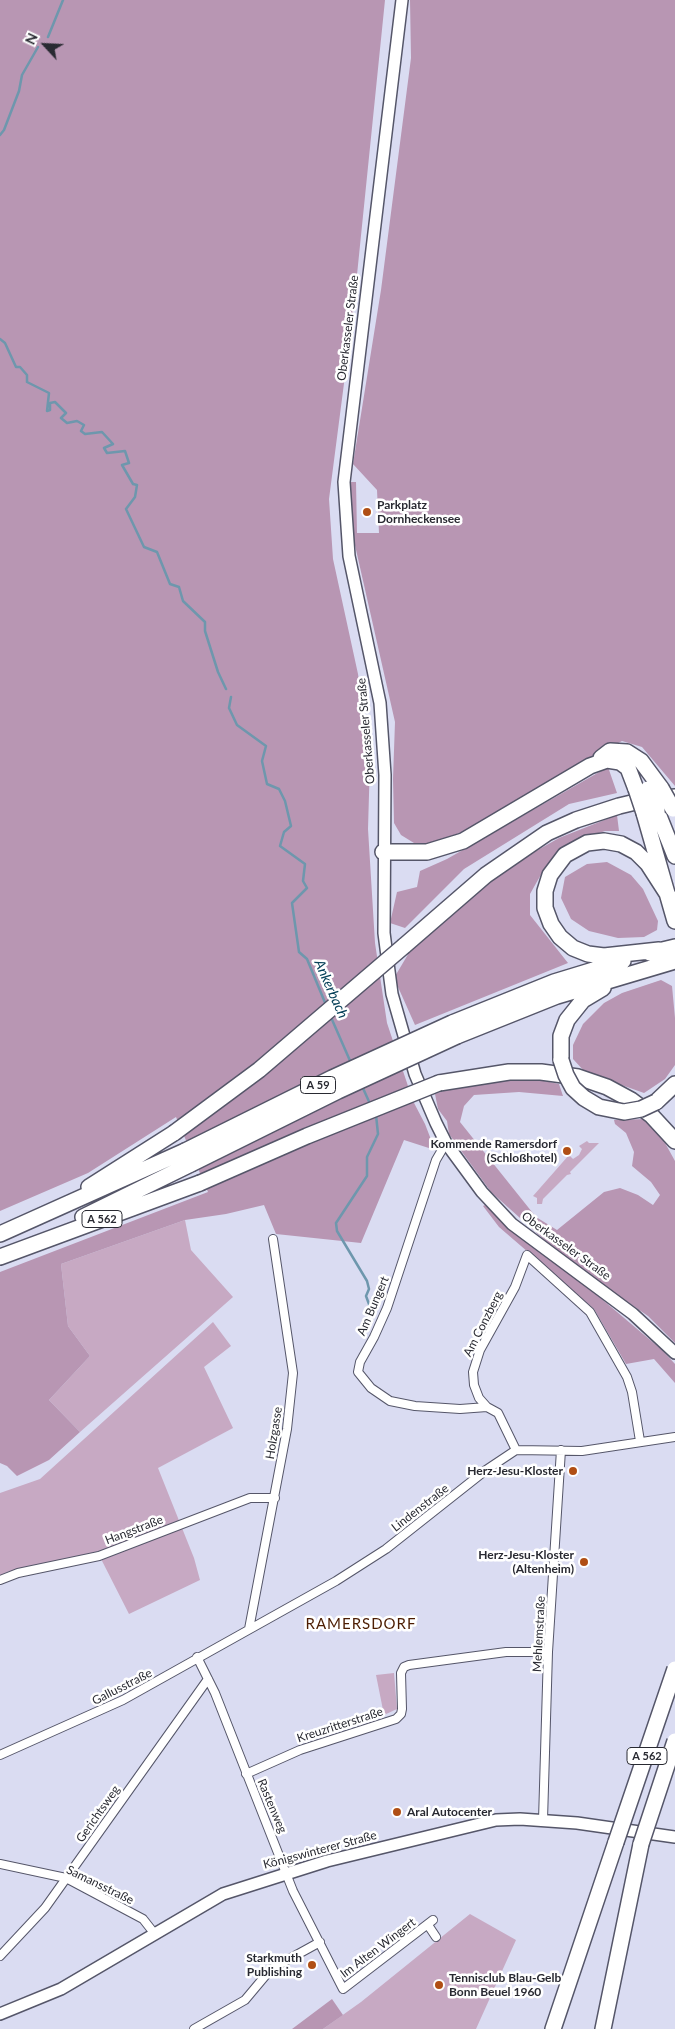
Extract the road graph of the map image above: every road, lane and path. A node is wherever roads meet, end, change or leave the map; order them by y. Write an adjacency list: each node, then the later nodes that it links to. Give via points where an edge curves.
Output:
1 (402, 0): 6 (street, Oberkasseler Straße, via 344,482 349,556 380,703 385,775)
2 (590, 766): 3 (highway, via 607,760 620,762); 3 (highway, via 610,751 623,751 645,765); 6 (highway, via 463,841 427,852)
3 (649, 789): 4 (highway, bridge); 5 (highway, bridge)
4 (674, 806): 18 (highway, A 59, bridge, via 644,800 612,808 547,833 486,874 259,1070 174,1134)
5 (650, 812): 7 (highway); 8 (highway)
6 (383, 852): 16 (street, Oberkasseler Straße, via 384,933 394,1003 415,1074)
7 (675, 856)
8 (668, 895): 9 (highway); 11 (highway, via 642,857 621,844 604,841 588,843 565,855 550,875 545,891 550,924 572,948 596,956)
9 (675, 921)
10 (675, 946): 11 (highway, A 59)
11 (665, 958): 12 (highway, A 59); 13 (highway, A 59, via 554,982)
12 (639, 970): 13 (highway, A 59); 14 (highway, bridge, via 590,995 576,1006 563,1028 561,1060 573,1088 599,1107 624,1112 641,1109 656,1102)
13 (455, 1030): 17 (highway, A 59, bridge, via 330,1095)
14 (675, 1084)
15 (675, 1141): 21 (highway, A 562, bridge, via 651,1115 631,1100 578,1077 509,1072 439,1083 200,1182)
16 (446, 1143): 22 (street, Oberkasseler Straße, via 512,1224 627,1309); 23 (street, Am Bungert, via 436,1160 387,1308 358,1372 370,1388 390,1401 460,1409)
17 (188, 1158): 18 (highway, A 59); 21 (highway, A 59)
18 (30, 1222): 19 (highway, A 59)
19 (0, 1234)
20 (274, 1239): 28 (street, Holzgasse, via 293,1373)
21 (2, 1256)
22 (675, 1353)
23 (487, 1407): 25 (street, Am Conzberg, via 474,1385 476,1363 527,1256 590,1312 627,1377); 26 (street, Am Conzberg, via 498,1413)
24 (675, 1437): 25 (street)
25 (640, 1440): 27 (street, via 582,1451)
26 (516, 1450): 27 (street); 30 (street, Lindenstraße, via 386,1549 336,1581)
27 (561, 1450): 31 (street, Mehlemstraße)
28 (275, 1498): 29 (street, Hangstraße, via 250,1498 99,1556 18,1573); 30 (street, Holzgasse)
29 (0, 1580)
30 (249, 1628): 32 (street, Gallusstraße)
31 (548, 1652): 37 (street, Kreuzritterstraße, via 506,1652 404,1667 401,1673 402,1708 396,1719 300,1750); 38 (street, Mehlemstraße)
32 (197, 1657): 34 (street, Rastenweg); 36 (street, Gallusstraße, via 123,1700)
33 (675, 1668): 51 (highway, A 562, bridge)
34 (208, 1679): 37 (street, Rastenweg); 42 (street, Gerichtsweg)
35 (675, 1741): 48 (highway, A 562, bridge, via 641,1844)
36 (0, 1755)
37 (246, 1774): 41 (street, Rastenweg)
38 (543, 1820): 39 (street, Königswinterer Straße); 41 (street, Königswinterer Straße, via 496,1820 470,1824)
39 (675, 1837)
40 (0, 1864): 42 (street, Samansstraße)
41 (288, 1872): 43 (street, Königswinterer Straße, via 222,1894); 45 (street, Rastenweg, via 293,1891)
42 (66, 1878): 43 (street, Samansstraße, via 143,1919); 46 (street, Gerichtsweg, via 34,1922)
43 (154, 1933): 49 (street, Königswinterer Straße, via 61,1989)
44 (436, 1937): 47 (street, Im Alten Wingert, via 430,1923)
45 (320, 1942): 47 (street, Rastenweg); 50 (street, via 271,1969 245,2000)
46 (0, 1956)
47 (343, 1989)
48 (611, 1998): 52 (highway, A 562); 53 (highway)
49 (0, 2014)
50 (194, 2029)
51 (553, 2029)
52 (603, 2029)
53 (611, 2029)

